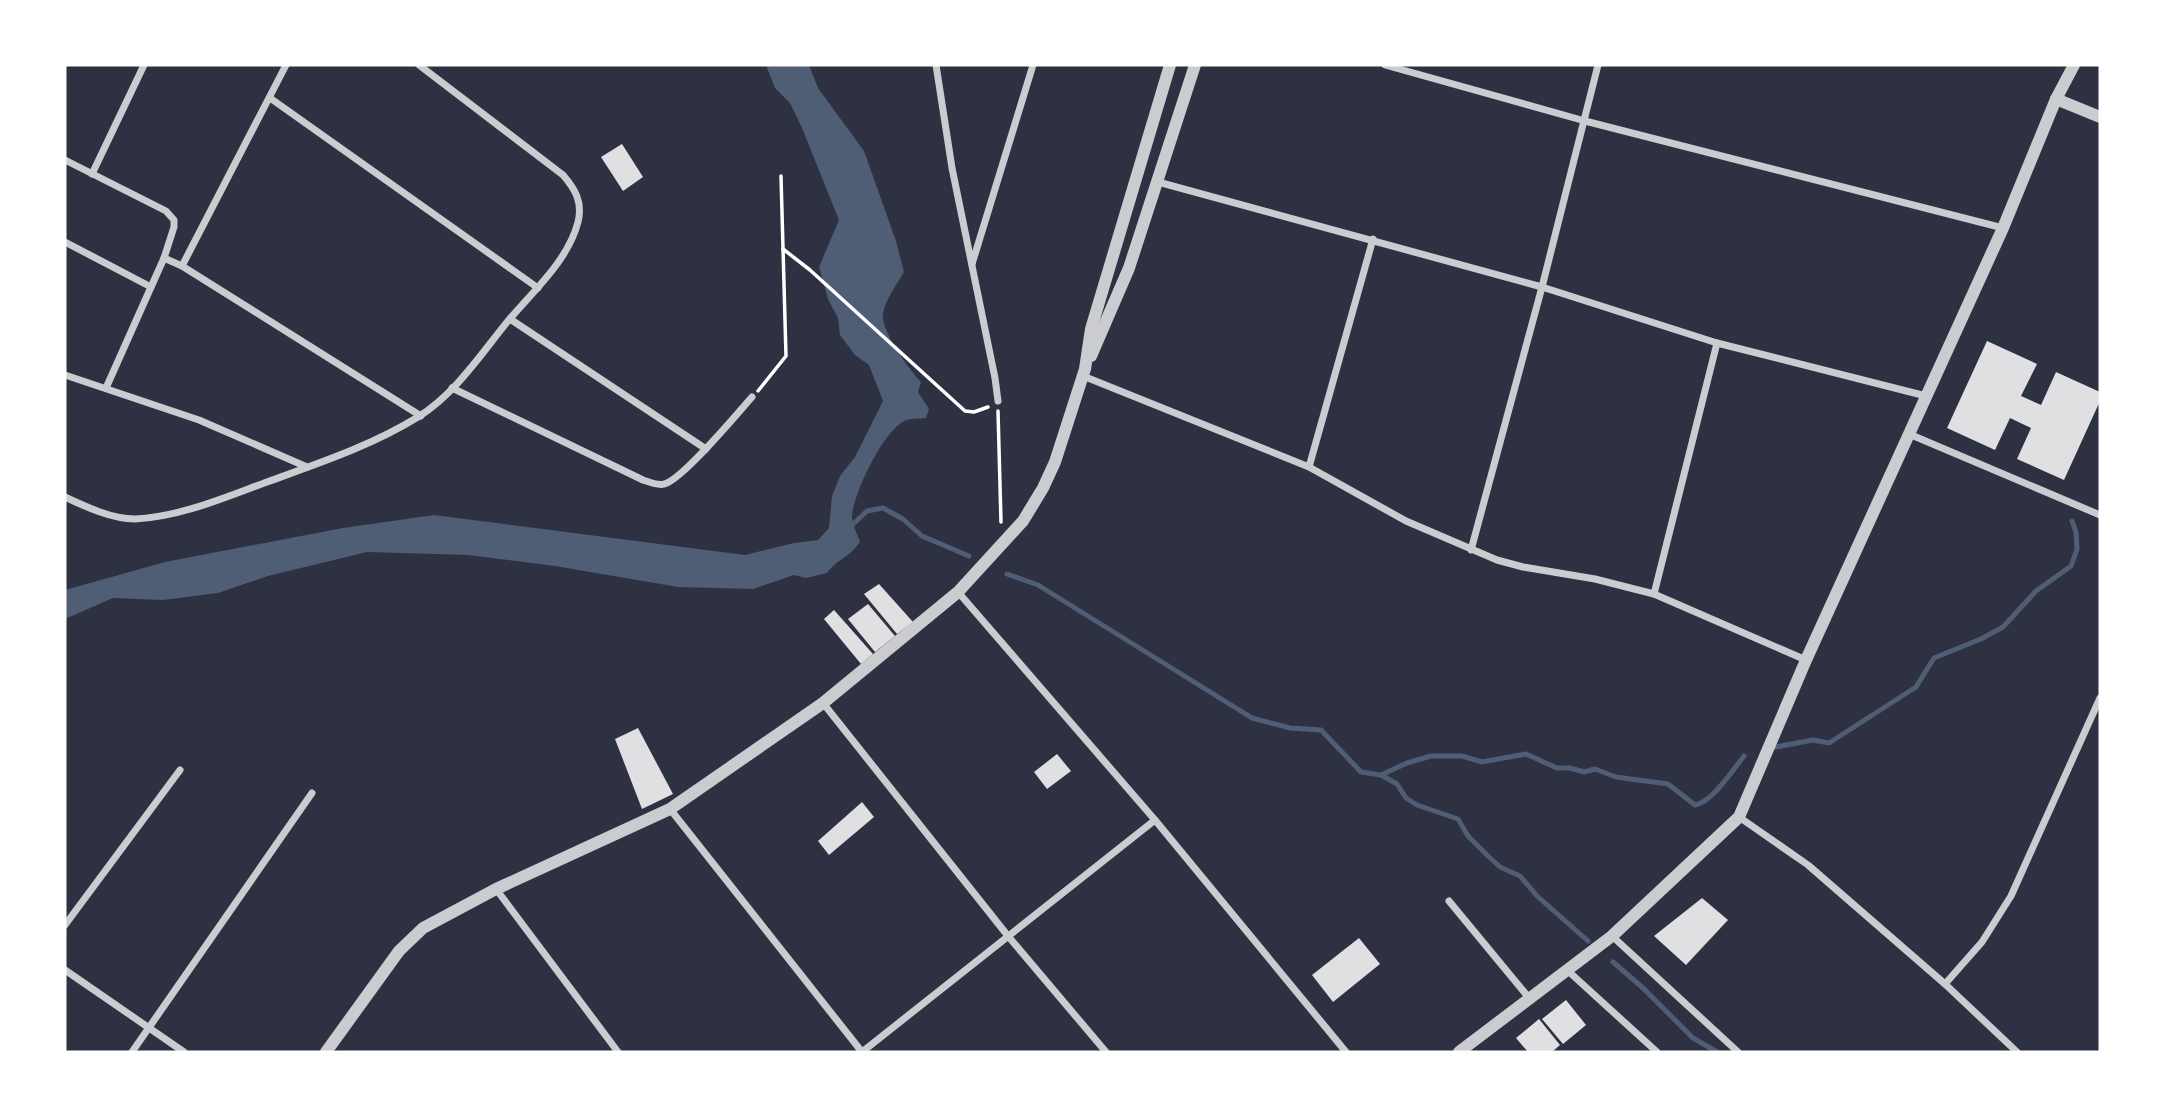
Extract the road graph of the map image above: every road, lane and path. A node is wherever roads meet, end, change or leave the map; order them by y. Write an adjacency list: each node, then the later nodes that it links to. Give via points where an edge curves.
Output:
1 (144, 65): 16 (street)
2 (286, 65): 11 (street)
3 (419, 65): 28 (street, via 563,174 579,197 573,234)
4 (936, 65): 24 (street)
5 (1033, 65): 24 (street)
6 (1170, 65): 31 (street, via 1091,329)
7 (1195, 65): 18 (street)
8 (1385, 65): 14 (street)
9 (1598, 65): 14 (street)
10 (2074, 65): 12 (street)
11 (270, 98): 25 (street); 28 (street)
12 (2056, 99): 13 (street); 19 (street)
13 (2100, 117)
14 (1585, 121): 19 (street); 27 (street)
15 (65, 160): 16 (street)
16 (92, 174): 23 (street, via 171,215 174,227)
17 (781, 176): 22 (path)
18 (1158, 182): 20 (street); 31 (street, via 1129,268)
19 (2003, 228): 35 (street)
20 (1373, 239): 27 (street); 42 (street)
21 (65, 242): 26 (street)
22 (783, 249): 36 (path, via 786,356); 37 (path, via 965,411 974,412)
23 (164, 258): 25 (street); 26 (street)
24 (972, 265): 37 (street)
25 (182, 267): 38 (street)
26 (151, 287): 33 (street)
27 (1542, 287): 30 (street); 46 (street)
28 (538, 288): 29 (street)
29 (510, 319): 34 (street); 40 (street)
30 (1717, 343): 35 (street); 48 (street)
31 (1084, 372): 42 (street); 45 (street, via 1043,488)
32 (65, 376): 33 (street)
33 (106, 388): 41 (street, via 199,420)
34 (452, 388): 38 (street); 40 (street, via 662,485)
35 (1926, 396): 39 (street)
36 (752, 397): 40 (street)
37 (998, 401): 45 (path)
38 (421, 416): 41 (street, via 379,440)
39 (1909, 434): 44 (street); 49 (street)
40 (706, 449)
41 (307, 467): 43 (street, via 159,517 132,519)
42 (1309, 467): 46 (street, via 1406,521)
43 (65, 497)
44 (2100, 516)
45 (1001, 545): 47 (street)
46 (1472, 550): 48 (street, via 1522,567)
47 (958, 592): 51 (street); 56 (street)
48 (1654, 594): 49 (street)
49 (1806, 660): 55 (street)
50 (2100, 701): 64 (street, via 2011,896 1982,942)
51 (823, 703): 54 (street); 60 (street)
52 (180, 770): 59 (street)
53 (312, 793): 66 (street)
54 (670, 809): 57 (street); 71 (street)
55 (1739, 817): 61 (street); 64 (street, via 1808,865)
56 (1155, 820): 60 (street); 73 (street)
57 (496, 890): 69 (street, via 423,928 399,951); 70 (street)
58 (1449, 901): 65 (street)
59 (65, 925)
60 (1008, 936): 71 (street); 72 (street)
61 (1612, 936): 63 (street); 76 (street)
62 (65, 970): 66 (street)
63 (1567, 970): 65 (street); 75 (street)
64 (1945, 984): 77 (street)
65 (1530, 999): 74 (street)
66 (149, 1028): 67 (street); 68 (street)
67 (132, 1052)
68 (184, 1052)
69 (326, 1052)
70 (617, 1052)
71 (862, 1052)
72 (1106, 1052)
73 (1346, 1052)
74 (1459, 1052)
75 (1657, 1052)
76 (1738, 1052)
77 (2017, 1052)

